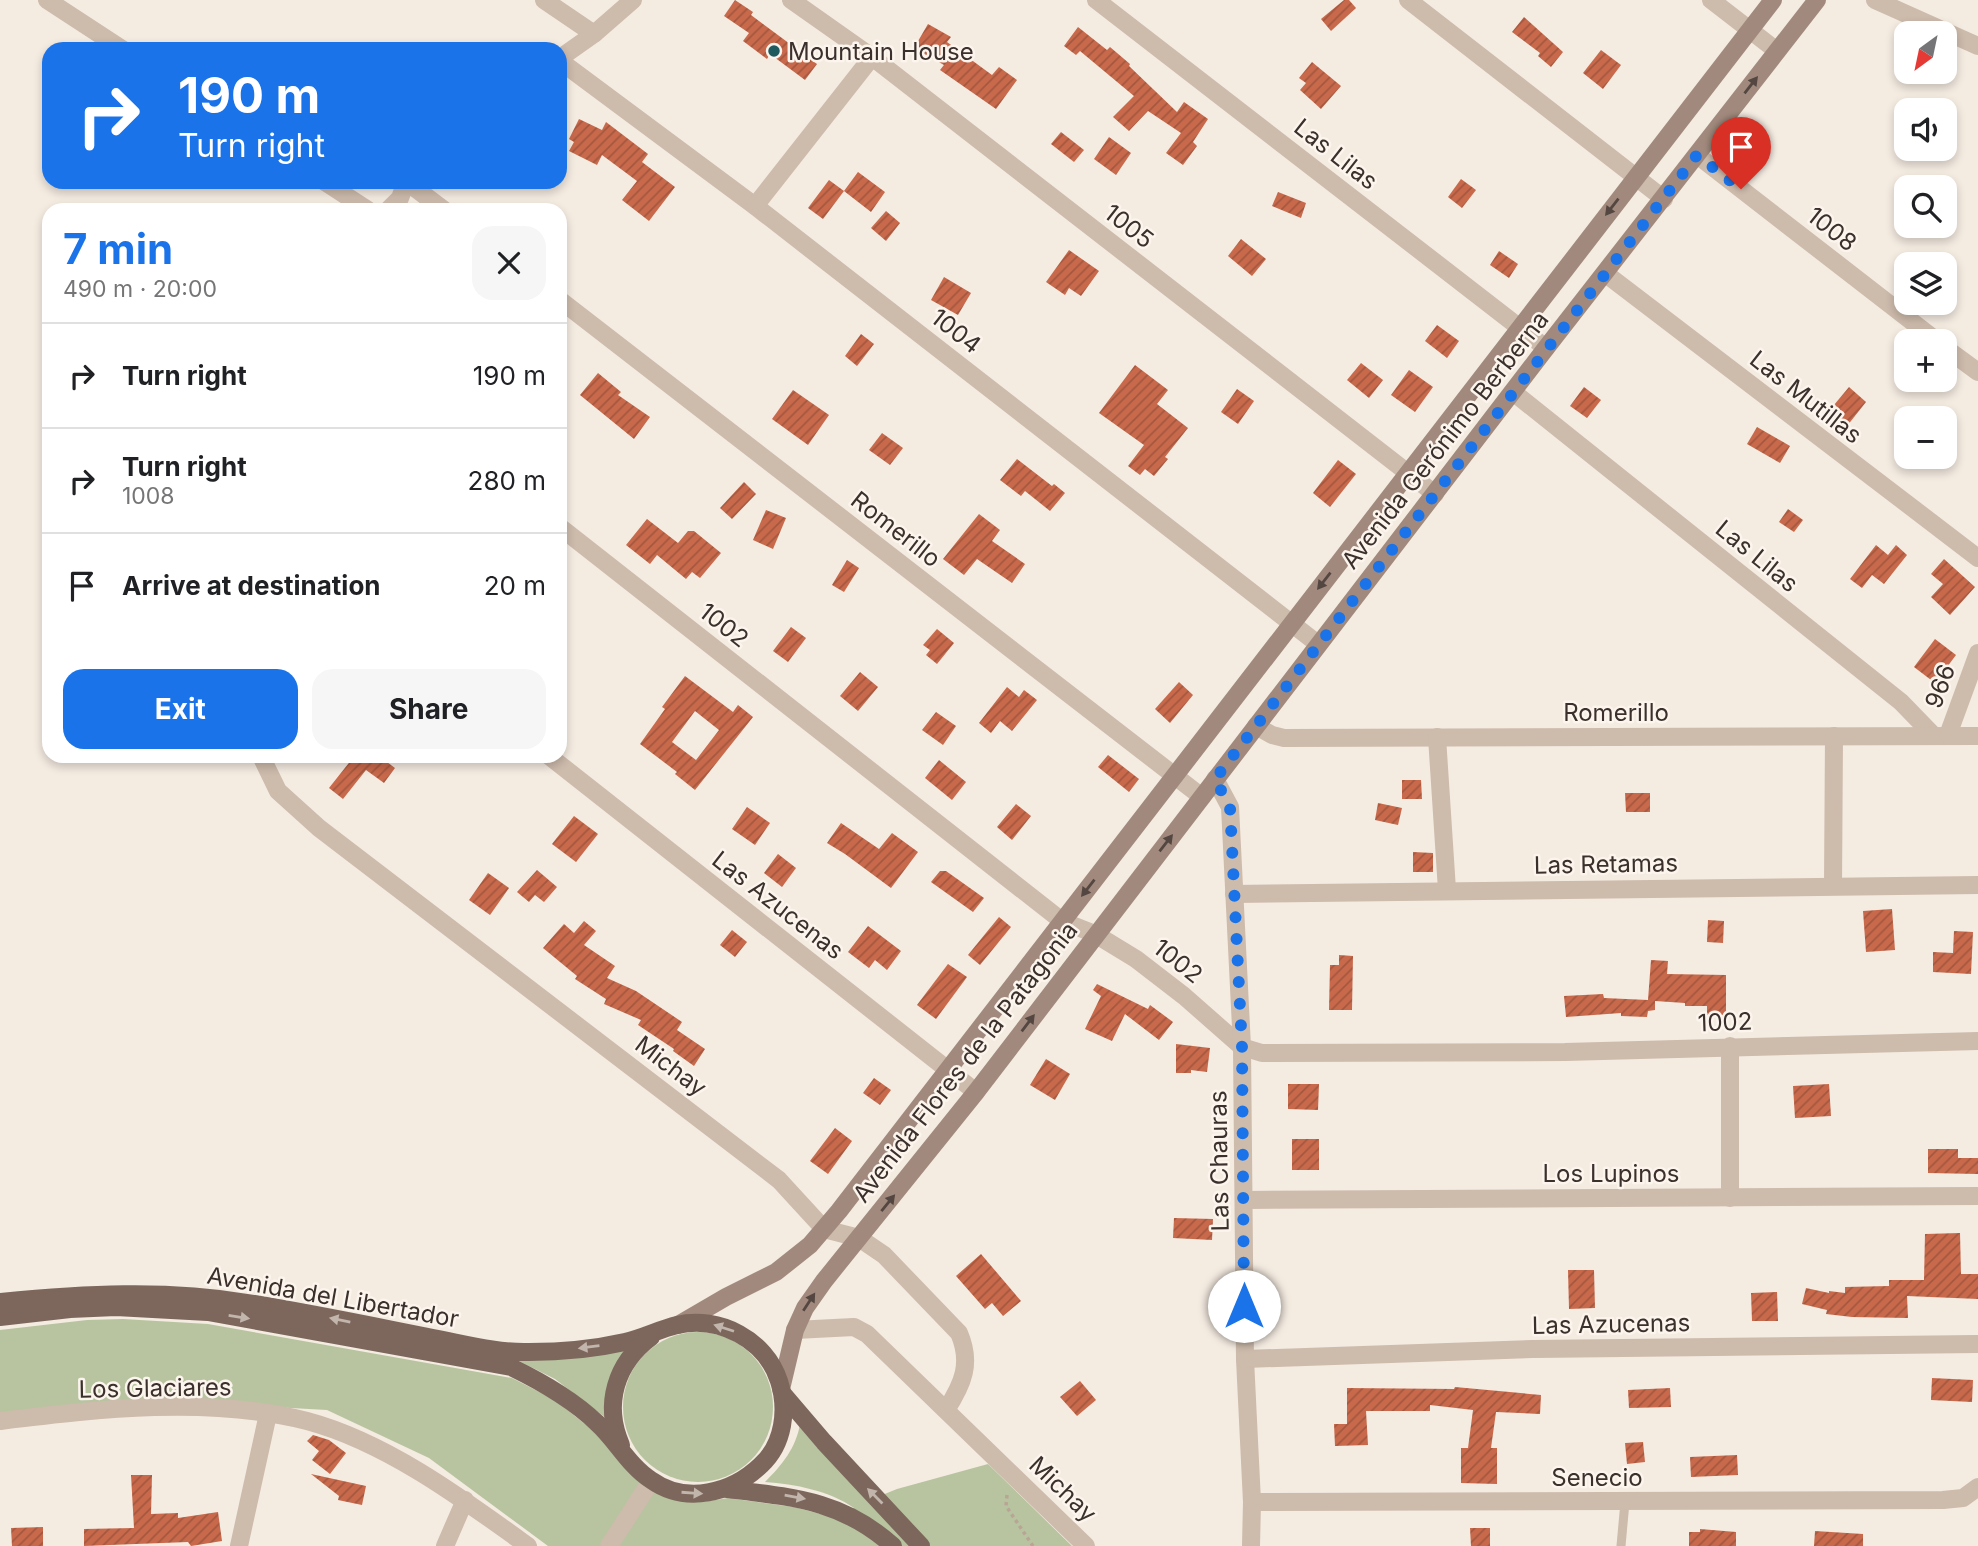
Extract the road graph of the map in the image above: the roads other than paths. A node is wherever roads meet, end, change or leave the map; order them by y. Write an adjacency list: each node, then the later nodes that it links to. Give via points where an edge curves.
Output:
1 (47, 0): 13 (street)
2 (544, 0): 12 (street)
3 (633, 0): 12 (street)
4 (791, 0): 17 (street, 1005)
5 (1096, 0): 29 (street, Las Lilas)
6 (1408, 0): 20 (street)
7 (1711, 0): 11 (street)
8 (1773, 0): 11 (street, Avenida Gerónimo Berberna)
9 (1817, 0): 15 (street, Avenida Gerónimo Berberna)
10 (1875, 0): 14 (street)
11 (1749, 29): 15 (street); 20 (street, Avenida Gerónimo Berberna)
12 (594, 34): 16 (street)
13 (111, 42)
14 (1978, 46)
15 (1777, 51): 19 (street, Avenida Gerónimo Berberna, one-way to 15)
16 (567, 54)
17 (872, 57): 26 (street); 35 (street, 1005)
18 (567, 64): 26 (street, 1004)
19 (1697, 155): 23 (street, Avenida Gerónimo Berberna); 30 (street, 1008)
20 (1635, 176): 23 (street); 29 (street, Avenida Gerónimo Berberna, one-way to 29)
21 (336, 189): 24 (street)
22 (416, 189): 25 (street)
23 (1664, 199): 27 (street, Avenida Gerónimo Berberna)
24 (357, 203)
25 (434, 203)
26 (755, 206): 39 (street, 1004)
27 (1606, 274): 31 (street, Avenida Gerónimo Berberna); 38 (street, Las Mutillas)
28 (567, 305): 49 (street, Romerillo)
29 (1520, 327): 31 (street, Las Lilas); 35 (street, Avenida Gerónimo Berberna)
30 (1922, 329)
31 (1546, 348): 34 (street, Avenida Gerónimo Berberna)
32 (1957, 357): 33 (street)
33 (1978, 372)
34 (1513, 392): 36 (street, Avenida Gerónimo Berberna); 43 (street, Las Lilas)
35 (1407, 473): 36 (street, 1005); 39 (street, Avenida Gerónimo Berberna, one-way to 39)
36 (1435, 494): 40 (street, Avenida Gerónimo Berberna)
37 (567, 532): 56 (street, 1002)
38 (1978, 558)
39 (1292, 623): 40 (street, 1004); 49 (street, Avenida Gerónimo Berberna)
40 (1318, 644): 42 (street, Avenida Gerónimo Berberna)
41 (1978, 653): 43 (street, 966)
42 (1256, 726): 46 (street, Romerillo, via 1284,738); 50 (street, Avenida Gerónimo Berberna)
43 (1940, 735): 44 (street, Romerillo); 45 (street, Romerillo)
44 (1834, 736): 46 (street, Romerillo); 53 (street)
45 (1978, 736)
46 (1437, 737): 54 (street)
47 (264, 763): 66 (street, Michay, via 278,791 318,828 779,1180)
48 (558, 763): 61 (street, Las Azucenas)
49 (1174, 775): 51 (street, Romerillo); 56 (street, Avenida Flores de la Patagonia, one-way to 56)
50 (1215, 779): 51 (street, Avenida Flores de la Patagonia); 55 (street, Las Chauras, via 1230,807)
51 (1202, 797): 57 (street, Avenida Flores de la Patagonia, one-way to 51)
52 (1978, 885): 53 (street, Las Retamas)
53 (1833, 886): 54 (street, Las Retamas)
54 (1447, 890): 55 (street, Las Retamas)
55 (1234, 894): 60 (street, Las Chauras)
56 (1062, 921): 57 (street, 1002); 61 (street, Avenida Flores de la Patagonia)
57 (1095, 934): 60 (street, 1002, via 1146,966); 62 (street, Avenida Flores de la Patagonia, one-way to 57)
58 (1978, 1041): 59 (street, 1002)
59 (1730, 1046): 60 (street, 1002, via 1276,1053); 64 (street)
60 (1242, 1047): 65 (street, Las Chauras)
61 (948, 1069): 62 (street, Las Azucenas); 66 (street, Avenida Flores de la Patagonia)
62 (976, 1092): 67 (street, Avenida Flores de la Patagonia, one-way to 62)
63 (1978, 1196): 64 (street, Los Lupinos)
64 (1730, 1198): 65 (street, Los Lupinos)
65 (1244, 1200): 74 (street, Las Chauras)
66 (824, 1229): 67 (street); 70 (street, Avenida Flores de la Patagonia, via 776,1272)
67 (859, 1238): 71 (street, Avenida Flores de la Patagonia, one-way to 67, via 804,1308); 76 (street, via 884,1255 959,1333 966,1348 965,1369)
68 (0, 1302): 72 (main road, Avenida del Libertador, one-way to 68, via 590,1348 506,1352 246,1302 114,1294)
69 (0, 1317): 79 (main road, Avenida del Libertador, one-way to 79, via 116,1307 208,1312 486,1361 511,1367 562,1395)
70 (677, 1325): 72 (main road, Avenida del Libertador); 75 (main road, Avenida del Libertador, one-way to 70, via 762,1351 744,1336 699,1322)
71 (795, 1330): 75 (street, Avenida Flores de la Patagonia); 76 (street, Michay, via 854,1327 867,1334)
72 (656, 1334): 79 (main road, Avenida del Libertador, via 624,1365 615,1387 615,1432)
73 (1978, 1344): 74 (street, Las Azucenas, via 1533,1349)
74 (1245, 1359): 85 (street, Las Chauras)
75 (782, 1392): 82 (main road, Avenida del Libertador, via 778,1441 748,1478); 91 (main road, Avenida del Libertador, one-way to 75)
76 (946, 1410): 92 (street, Michay)
77 (268, 1414): 78 (street, Los Glaciares, via 221,1408 151,1408); 83 (street, Los Glaciares, via 350,1437); 86 (street)
78 (0, 1421)
79 (624, 1451): 80 (main road, Avenida del Libertador)
80 (651, 1481): 82 (main road, Avenida del Libertador, one-way to 82, via 680,1492 704,1494); 89 (street)
81 (1978, 1487): 84 (street, Senecio, via 1963,1498 1943,1500)
82 (727, 1489): 90 (main road, Avenida del Libertador, one-way to 90, via 813,1502 860,1521)
83 (465, 1500): 87 (street); 88 (street, Los Glaciares)
84 (1625, 1502): 85 (street, Senecio); 94 (lane)
85 (1252, 1503): 93 (street, Las Chauras)
86 (239, 1546)
87 (445, 1546)
88 (528, 1546)
89 (609, 1546)
90 (893, 1546)
91 (920, 1546)
92 (1086, 1546)
93 (1251, 1546)
94 (1621, 1546)

